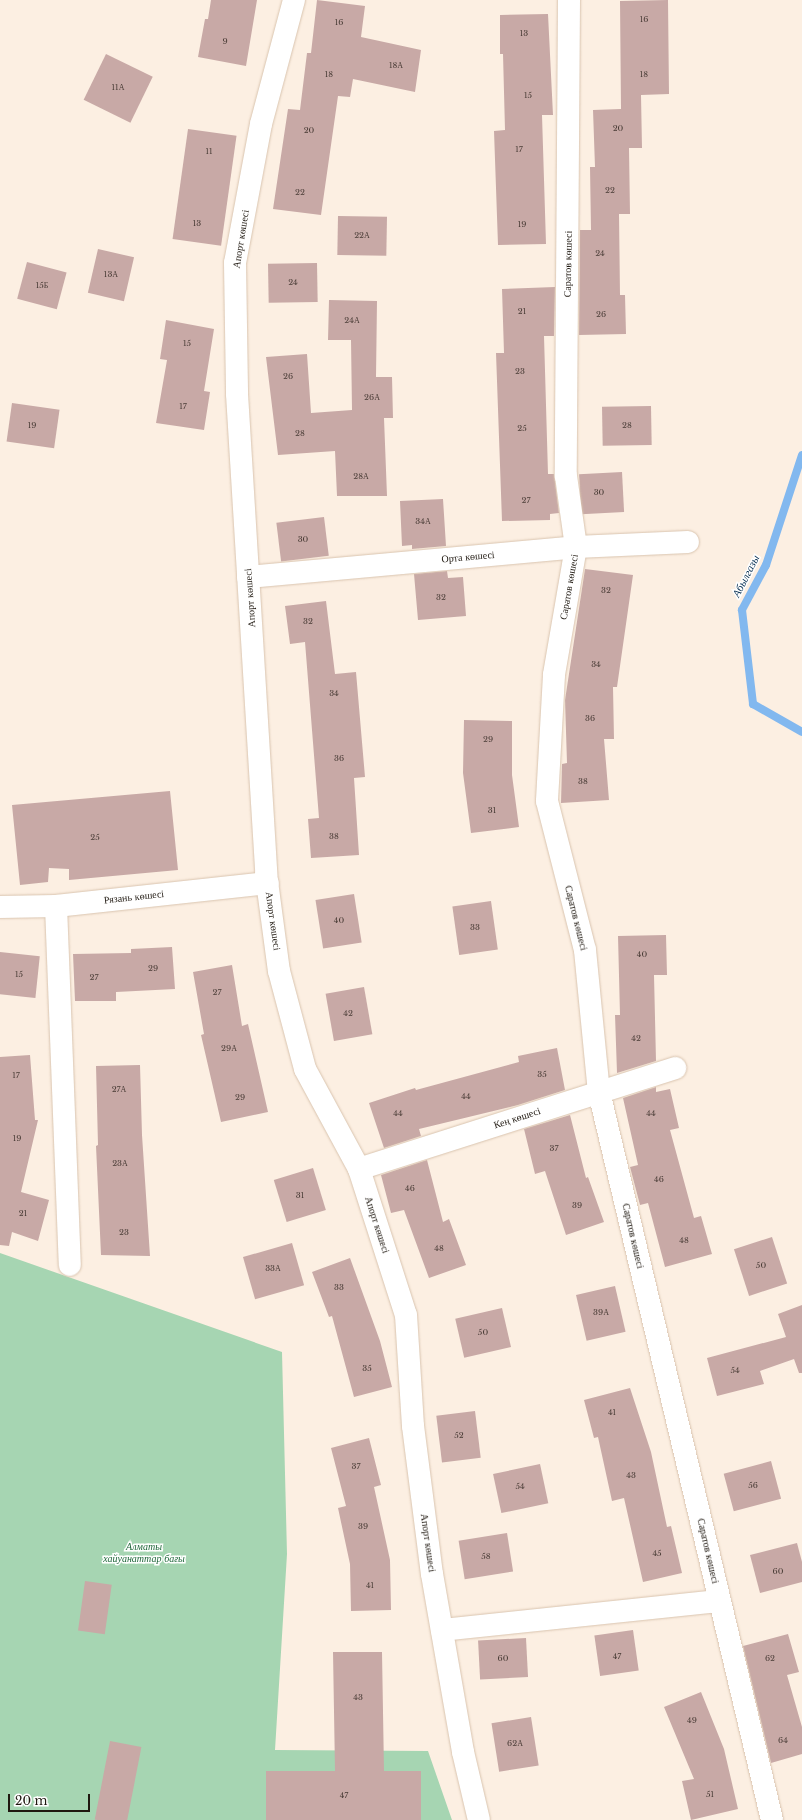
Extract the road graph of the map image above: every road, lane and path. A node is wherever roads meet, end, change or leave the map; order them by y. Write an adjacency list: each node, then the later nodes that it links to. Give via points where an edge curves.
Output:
1 (294, 0): 5 (street, Апорт көшесі, via 261,124 235,263 236,394)
2 (569, 0): 4 (street, Саратов көшесі, via 566,476)
3 (688, 542): 4 (street, Орта көшесі)
4 (576, 547): 5 (street, Орта көшесі); 10 (street, Саратов көшесі, via 554,675 547,801 585,950)
5 (248, 577): 6 (street, Апорт көшесі)
6 (268, 883): 7 (street, Рязань көшесі); 11 (street, Апорт көшесі, via 279,971 305,1069)
7 (56, 906): 8 (street, Рязань көшесі); 12 (street)
8 (0, 907)
9 (675, 1068): 10 (street, Кең көшесі)
10 (599, 1092): 11 (street, Кең көшесі); 13 (street, Саратов көшесі)
11 (359, 1169): 14 (street, Апорт көшесі, via 406,1315 413,1426)
12 (70, 1265)
13 (720, 1601): 14 (street); 16 (street, Саратов көшесі)
14 (442, 1630): 15 (street, Апорт көшесі, via 463,1752)
15 (479, 1820)
16 (772, 1820)

